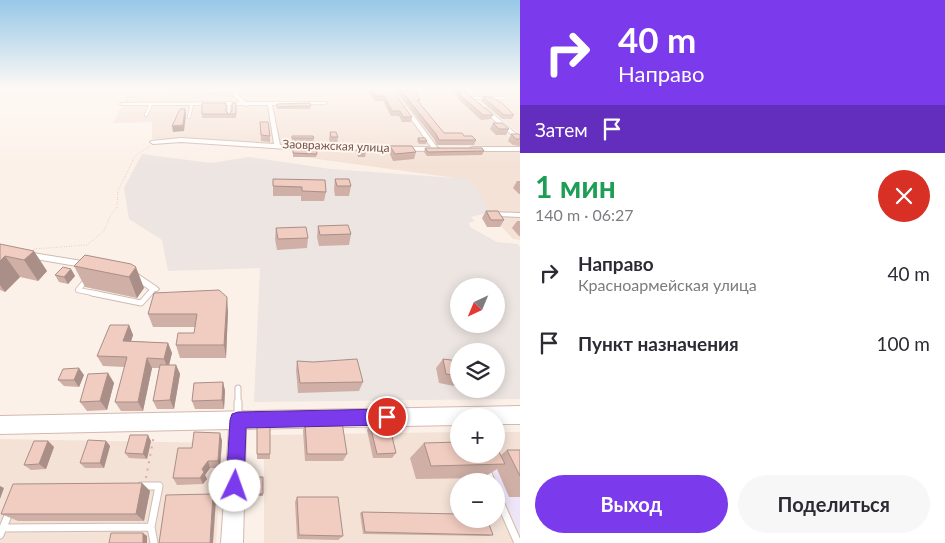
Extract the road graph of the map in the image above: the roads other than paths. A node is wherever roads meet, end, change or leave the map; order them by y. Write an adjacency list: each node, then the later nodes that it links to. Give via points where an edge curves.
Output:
1 (190, 113): 5 (lane)
2 (271, 113): 8 (street)
3 (409, 113): 9 (street)
4 (489, 113): 6 (street)
5 (189, 117)
6 (520, 140)
7 (153, 142): 8 (street, Заовражская улица, via 181,140)
8 (277, 145): 9 (street, Заовражская улица)
9 (435, 149): 10 (street, Заовражская улица)
10 (445, 149)
11 (464, 149): 12 (street)
12 (520, 149)
13 (496, 214): 14 (street)
14 (520, 214)
15 (18, 253): 16 (street)
16 (95, 270): 18 (lane, via 78,290 141,303)
17 (122, 270): 18 (street)
18 (154, 289)
19 (238, 388): 23 (lane)
20 (505, 415): 21 (main road)
21 (520, 415)
22 (450, 416): 23 (main road)
23 (238, 420): 24 (main road); 33 (main road)
24 (0, 425)
25 (483, 463): 26 (lane)
26 (487, 473)
27 (135, 486): 30 (lane, via 159,486)
28 (12, 503): 31 (lane)
29 (505, 513): 34 (lane)
30 (151, 527): 31 (lane); 32 (lane)
31 (1, 532)
32 (154, 543)
33 (232, 543)
34 (518, 543)

